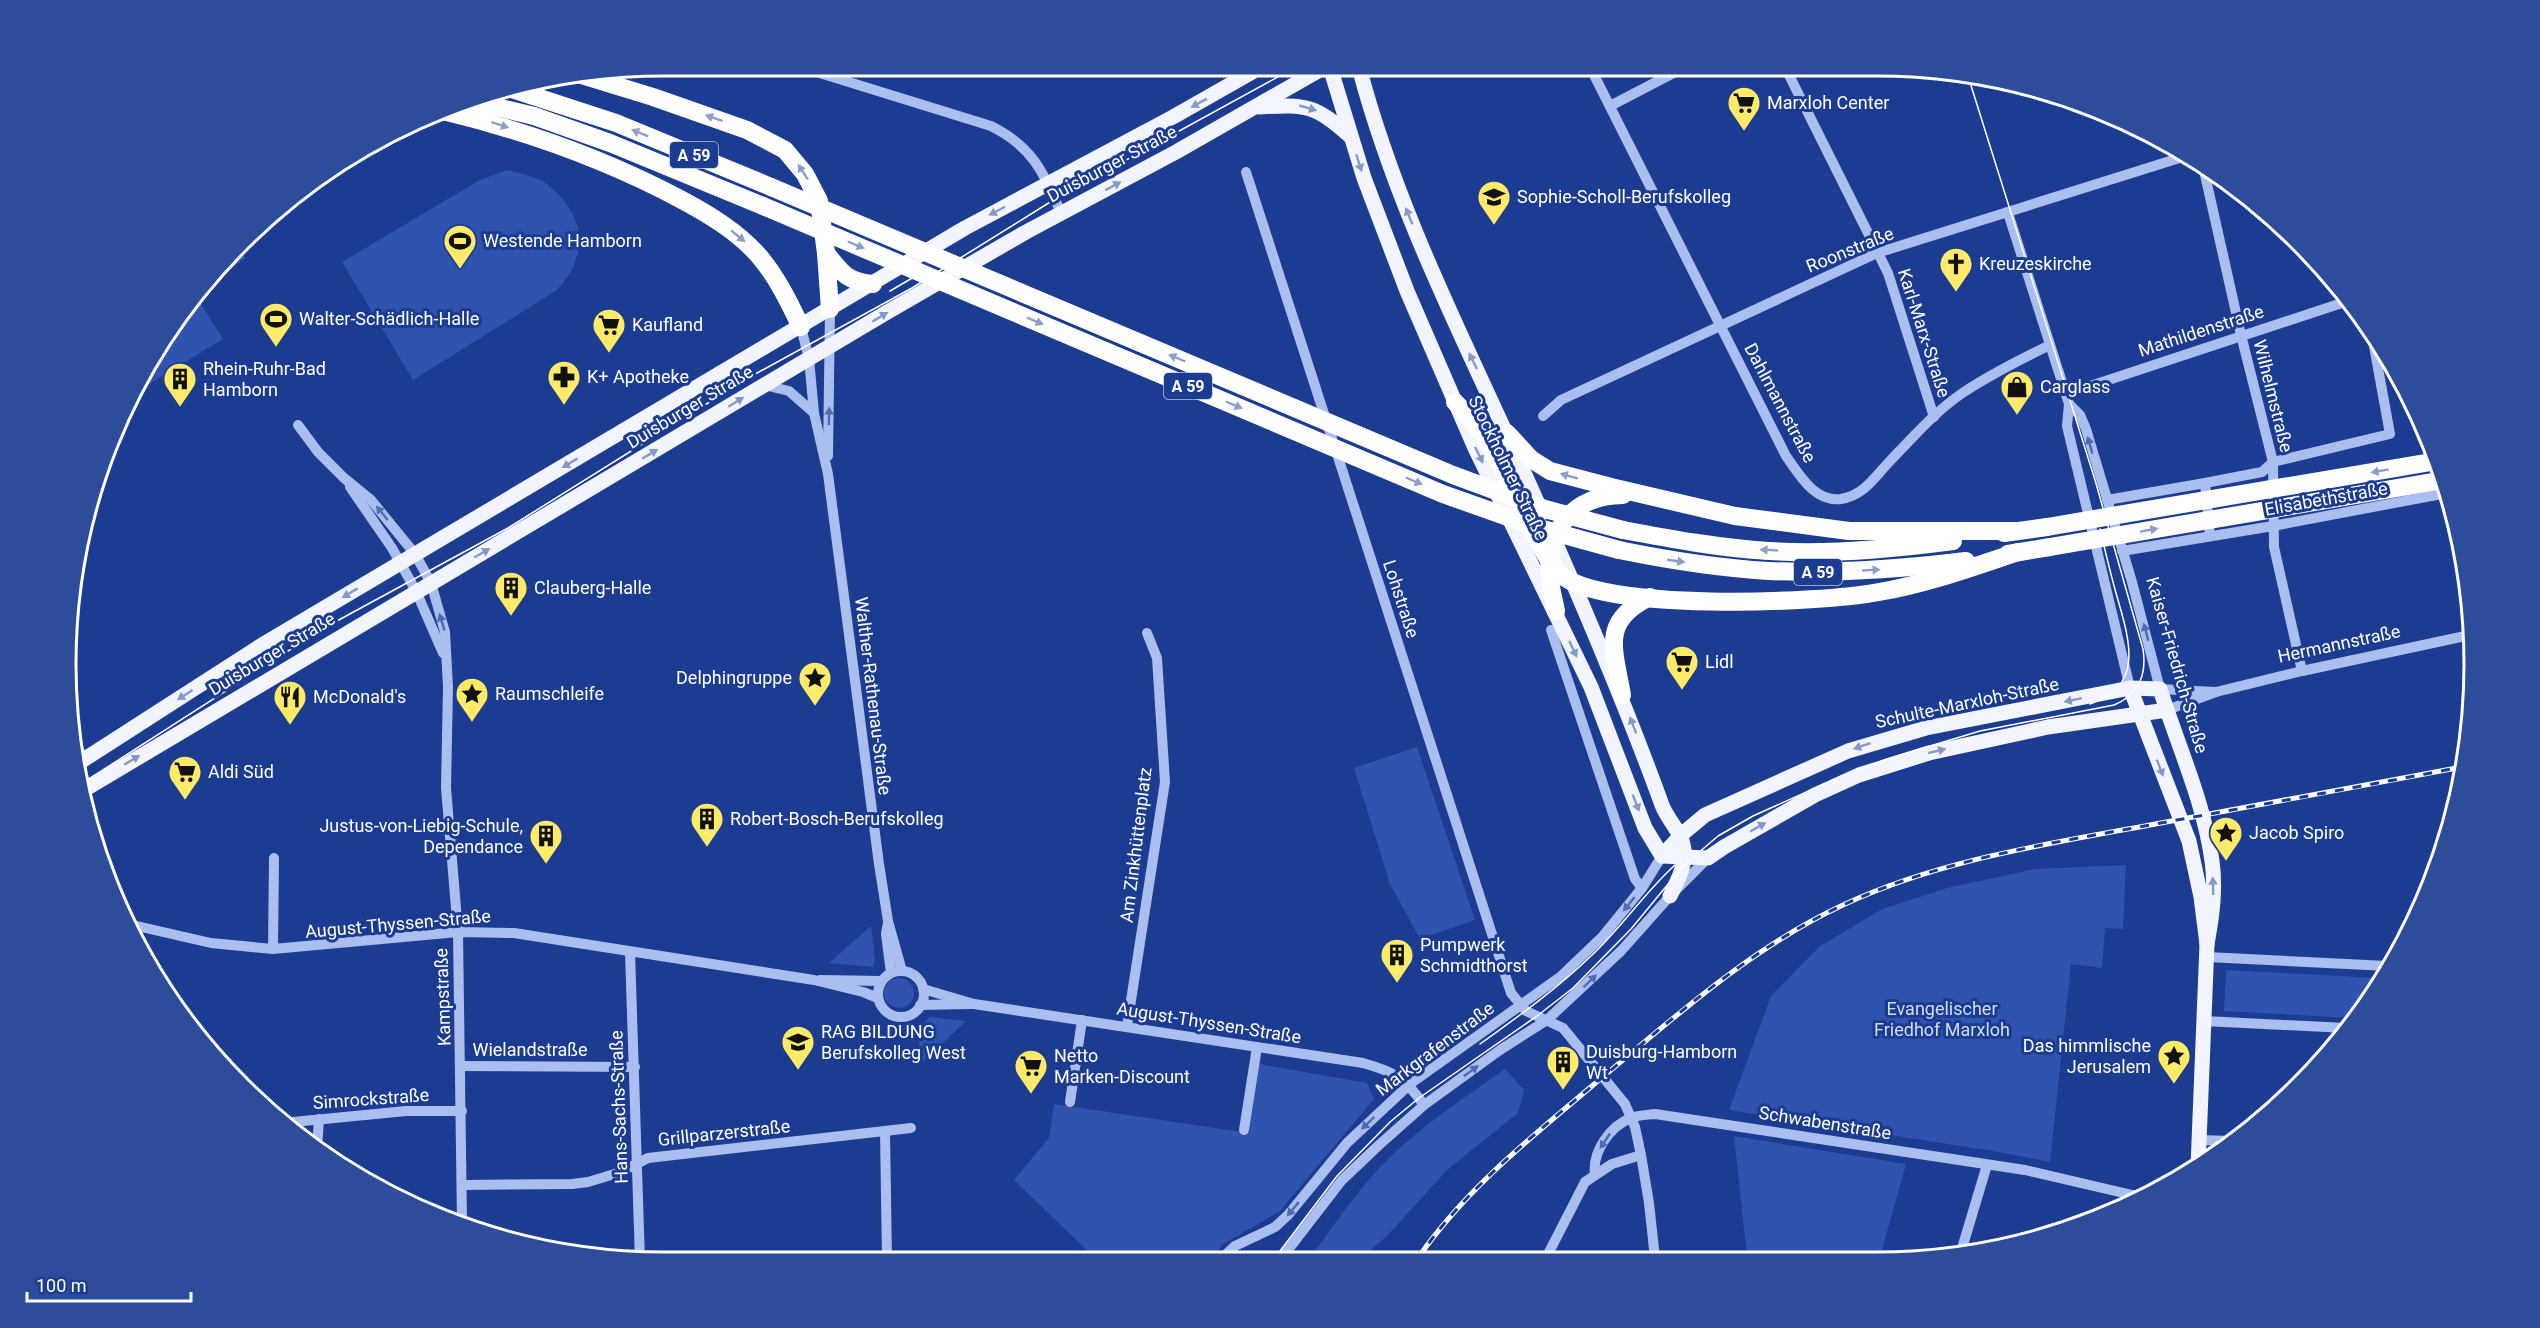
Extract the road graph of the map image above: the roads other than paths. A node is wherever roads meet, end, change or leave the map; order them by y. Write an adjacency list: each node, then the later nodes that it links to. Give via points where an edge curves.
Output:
1 (833, 77): 19 (street, via 991,126 1024,148)
2 (1243, 77): 19 (main road, Duisburger Straße, one-way to 19)
3 (1308, 77): 13 (main road, Duisburger Straße)
4 (1333, 77): 15 (main road, Stockholmer Straße)
5 (1362, 77): 41 (main road, Stockholmer Straße, one-way to 5, via 1407,212)
6 (1595, 77): 12 (street, Dahlmannstraße)
7 (1666, 77): 12 (street)
8 (1790, 77): 23 (street, Karl-Marx-Straße)
9 (600, 81): 22 (highway, one-way to 9, via 819,201 805,174 785,150 747,130)
10 (526, 94): 52 (highway, A 59, one-way to 10, bridge, via 1923,545 1770,551 1623,530 1545,509 1453,475 616,123)
11 (487, 105): 56 (highway, A 59, one-way to 56, bridge, via 599,139 1443,494 1539,528 1619,550 1769,571 1922,566)
12 (1610, 106): 27 (street, Dahlmannstraße)
13 (1257, 107): 15 (main road, one-way to 15, via 1306,106 1320,111); 20 (main road, Duisburger Straße, one-way to 13)
14 (457, 114): 28 (highway, one-way to 28, via 554,143 660,188 716,219 759,256 782,288)
15 (1351, 137): 36 (main road, Stockholmer Straße, one-way to 36, via 1379,220)
16 (2176, 159): 21 (street, Roonstraße)
17 (1246, 172): 98 (street, Lohstraße, via 1511,993)
18 (2205, 178): 29 (street, Wilhelmstraße)
19 (1048, 182): 20 (street); 24 (main road, Duisburger Straße, one-way to 24)
20 (1061, 213): 31 (main road, Duisburger Straße, one-way to 20)
21 (2008, 213): 23 (street, Roonstraße); 30 (street, Kaiser-Friedrich-Straße)
22 (826, 253): 24 (highway, via 844,276); 26 (highway)
23 (1878, 253): 27 (street, Roonstraße); 39 (street, Karl-Marx-Straße, via 1888,273)
24 (873, 284): 26 (main road, Duisburger Straße)
25 (2340, 304): 29 (street, Mathildenstraße)
26 (830, 309): 28 (main road, Duisburger Straße); 31 (street, Walther-Rathenau-Straße)
27 (1721, 325): 38 (street, Roonstraße, via 1561,400); 39 (street, Dahlmannstraße, via 1786,456 1809,487 1825,497 1854,495 1870,485)
28 (801, 327): 32 (street, Walther-Rathenau-Straße); 57 (main road, Duisburger Straße, one-way to 57)
29 (2241, 335): 35 (street, Mathildenstraße); 42 (street, Wilhelmstraße)
30 (2050, 345): 35 (street, Kaiser-Friedrich-Straße); 39 (street, Dahlmannstraße, via 1960,394)
31 (830, 347): 32 (main road, Duisburger Straße); 44 (street, Walther-Rathenau-Straße, one-way to 31)
32 (809, 358): 34 (main road, Duisburger Straße); 37 (street, Walther-Rathenau-Straße)
33 (2377, 358): 42 (street, Elisabethstraße, via 2390,434)
34 (764, 385): 37 (street, via 789,391); 60 (main road, Duisburger Straße, one-way to 34)
35 (2068, 399): 50 (street, Kaiser-Friedrich-Straße, one-way to 35, via 2083,421); 70 (street, Kaiser-Friedrich-Straße, via 2067,426)
36 (1455, 402): 58 (highway, via 1473,419 1500,463); 64 (main road, Stockholmer Straße, one-way to 64)
37 (814, 413): 44 (street, Walther-Rathenau-Straße)
38 (1543, 416)
39 (1934, 417)
40 (298, 424): 45 (street, Kampstraße, via 318,452)
41 (1507, 433): 48 (highway, one-way to 41, via 1550,471 1526,454); 54 (main road, Stockholmer Straße)
42 (2273, 462): 47 (street, Elisabethstraße, via 2262,472); 51 (street, Wilhelmstraße)
43 (2428, 463): 52 (highway, A 59, one-way to 52, bridge)
44 (828, 474): 91 (street, Walther-Rathenau-Straße, via 888,921 886,934)
45 (344, 477): 57 (street, Kampstraße, one-way to 45, via 371,500); 59 (street, Kampstraße)
46 (2434, 482): 56 (highway, A 59, one-way to 46, bridge)
47 (2205, 483): 50 (street, Elisabethstraße); 53 (street)
48 (1646, 495): 52 (highway, via 1735,516 1826,529 1897,533); 54 (highway, via 1592,499 1566,517)
49 (2438, 495): 51 (street, Elisabethstraße)
50 (2107, 500): 55 (street, Kaiser-Friedrich-Straße)
51 (2273, 526): 53 (street, Elisabethstraße); 69 (street, Wilhelmstraße, via 2274,547)
52 (2016, 531)
53 (2210, 536): 55 (street, Elisabethstraße)
54 (1555, 541): 58 (highway); 61 (main road, Stockholmer Straße)
55 (2122, 551): 71 (street, Kaiser-Friedrich-Straße, one-way to 55)
56 (2018, 552): 63 (highway, via 1923,582 1831,600 1731,602)
57 (415, 554): 59 (main road, Duisburger Straße); 60 (street, Kampstraße)
58 (1549, 561): 61 (highway); 64 (highway)
59 (401, 563): 62 (street, Kampstraße); 76 (main road, Duisburger Straße, one-way to 76, via 262,645)
60 (431, 583): 62 (main road, Duisburger Straße); 68 (street, Kampstraße, one-way to 60, via 445,632)
61 (1573, 583): 63 (highway, via 1598,591); 73 (main road, Stockholmer Straße)
62 (416, 591): 68 (street, Kampstraße); 77 (main road, Duisburger Straße, one-way to 62)
63 (1650, 597): 73 (highway, via 1624,612 1616,625 1615,654)
64 (1556, 611): 79 (main road, Stockholmer Straße, one-way to 79, via 1602,713 1645,828)
65 (1551, 630): 83 (street, via 1635,879)
66 (1147, 633): 102 (street, Am Zinkhüttenplatz, via 1157,658 1165,782)
67 (2463, 637): 69 (street, Hermannstraße)
68 (446, 662): 86 (street, Kampstraße, via 446,788)
69 (2302, 671): 72 (street, Hermannstraße)
70 (2130, 688): 71 (main road, Hermannstraße); 75 (main road, Kaiser-Friedrich-Straße); 78 (main road, Schulte-Marxloh-Straße, one-way to 78, via 1883,739 1717,808)
71 (2160, 689): 72 (street, Hermannstraße); 74 (main road, Kaiser-Friedrich-Straße)
72 (2216, 692): 74 (street, Hermannstraße)
73 (1622, 695): 78 (main road, Stockholmer Straße, one-way to 73, via 1666,816)
74 (2167, 710): 75 (main road); 88 (main road, Kaiser-Friedrich-Straße, one-way to 74, via 2212,863 2205,826)
75 (2139, 713): 82 (main road, one-way to 75, via 1801,802 1859,775 1939,750); 88 (main road, Kaiser-Friedrich-Straße, one-way to 88, via 2189,841)
76 (85, 759)
77 (90, 786)
78 (1681, 835): 79 (main road, Schulte-Marxloh-Straße); 80 (main road, Stockholmer Straße)
79 (1662, 856): 80 (main road); 83 (street, Markgrafenstraße)
80 (1685, 856): 82 (main road); 84 (main road, Stockholmer Straße)
81 (274, 858): 87 (street)
82 (1708, 858): 84 (street)
83 (1642, 888): 98 (street, Markgrafenstraße, one-way to 98, via 1603,936 1560,977)
84 (1670, 896): 100 (street, one-way to 84, via 1621,951)
85 (138, 926): 87 (street, August-Thyssen-Straße, via 211,943)
86 (458, 932): 87 (street, August-Thyssen-Straße); 89 (street, August-Thyssen-Straße, via 514,933); 105 (street, Kampstraße)
87 (273, 949)
88 (2207, 951): 90 (street); 101 (main road, Kaiser-Friedrich-Straße)
89 (630, 952): 92 (street, August-Thyssen-Straße); 106 (street, Hans-Sachs-Straße)
90 (2380, 965)
91 (897, 972): 93 (street); 94 (street, via 916,977)
92 (814, 980): 93 (street, August-Thyssen-Straße); 95 (street, August-Thyssen-Straße)
93 (881, 981): 95 (street)
94 (923, 989): 96 (street, August-Thyssen-Straße); 97 (street)
95 (878, 998): 97 (street, via 886,1011 900,1016 912,1013)
96 (974, 1004): 97 (street, August-Thyssen-Straße); 99 (street, August-Thyssen-Straße)
97 (920, 1005)
98 (1521, 1005): 100 (street); 107 (street, Markgrafenstraße)
99 (1082, 1020): 102 (street, August-Thyssen-Straße); 108 (street)
100 (1547, 1020): 109 (street, one-way to 100); 111 (street, via 1563,1028)
101 (2204, 1021): 103 (street); 118 (main road, Kaiser-Friedrich-Straße)
102 (1127, 1026): 104 (street, August-Thyssen-Straße)
103 (2337, 1028)
104 (1257, 1047): 107 (street, August-Thyssen-Straße, via 1363,1063 1402,1077); 115 (street)
105 (462, 1066): 106 (street, Wielandstraße); 110 (street, Kampstraße)
106 (635, 1067): 122 (street, Hans-Sachs-Straße)
107 (1410, 1084): 109 (street, August-Thyssen-Straße); 131 (street, Markgrafenstraße, one-way to 131, via 1347,1143 1288,1215 1275,1227)
108 (1070, 1102)
109 (1424, 1105): 132 (street, via 1342,1180)
110 (462, 1111): 112 (street, Simrockstraße, via 406,1111); 125 (street, Kampstraße)
111 (1632, 1118): 121 (street); 123 (street, Schwabenstraße, via 1655,1114); 124 (street, one-way to 124, via 1614,1127 1600,1148 1594,1163)
112 (319, 1119): 113 (street, Simrockstraße); 117 (street)
113 (296, 1122)
114 (911, 1128): 116 (street, Grillparzerstraße)
115 (1244, 1130)
116 (885, 1131): 122 (street, Grillparzerstraße); 130 (street)
117 (318, 1138)
118 (2199, 1140): 119 (street); 120 (main road, Kaiser-Friedrich-Straße)
119 (2219, 1141)
120 (2198, 1154)
121 (1641, 1155): 124 (street); 134 (street)
122 (638, 1162): 125 (street, Grillparzerstraße, via 621,1172 572,1184); 129 (street, Hans-Sachs-Straße)
123 (1987, 1165): 126 (street, Schwabenstraße); 128 (street)
124 (1595, 1174): 133 (street, via 1585,1182)
125 (463, 1185): 127 (street, Kampstraße)
126 (2129, 1194)
127 (462, 1215)
128 (1963, 1244)
129 (640, 1251)
130 (887, 1252)
131 (1229, 1252)
132 (1286, 1252)
133 (1549, 1252)
134 (1654, 1252)

